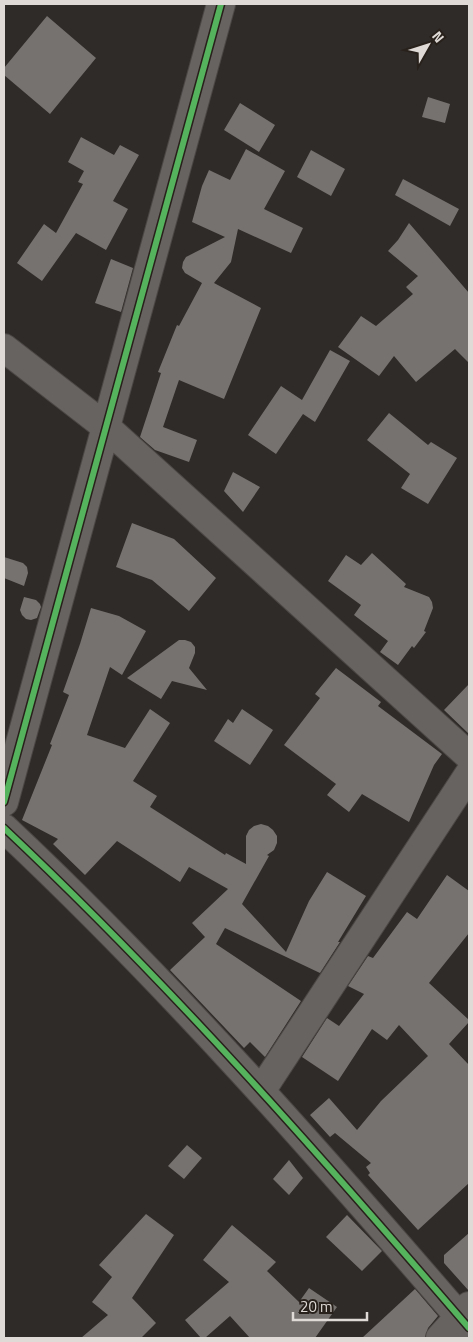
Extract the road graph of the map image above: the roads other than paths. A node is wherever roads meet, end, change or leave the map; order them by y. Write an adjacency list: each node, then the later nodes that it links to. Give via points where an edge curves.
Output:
1 (221, 4): 3 (street)
2 (4, 348): 3 (street)
3 (106, 428): 4 (street); 6 (street)
4 (469, 756)
5 (469, 774): 8 (street)
6 (4, 802)
7 (4, 828): 8 (street, via 73,893)
8 (261, 1092): 9 (street)
9 (466, 1317): 10 (street)
10 (440, 1338)

